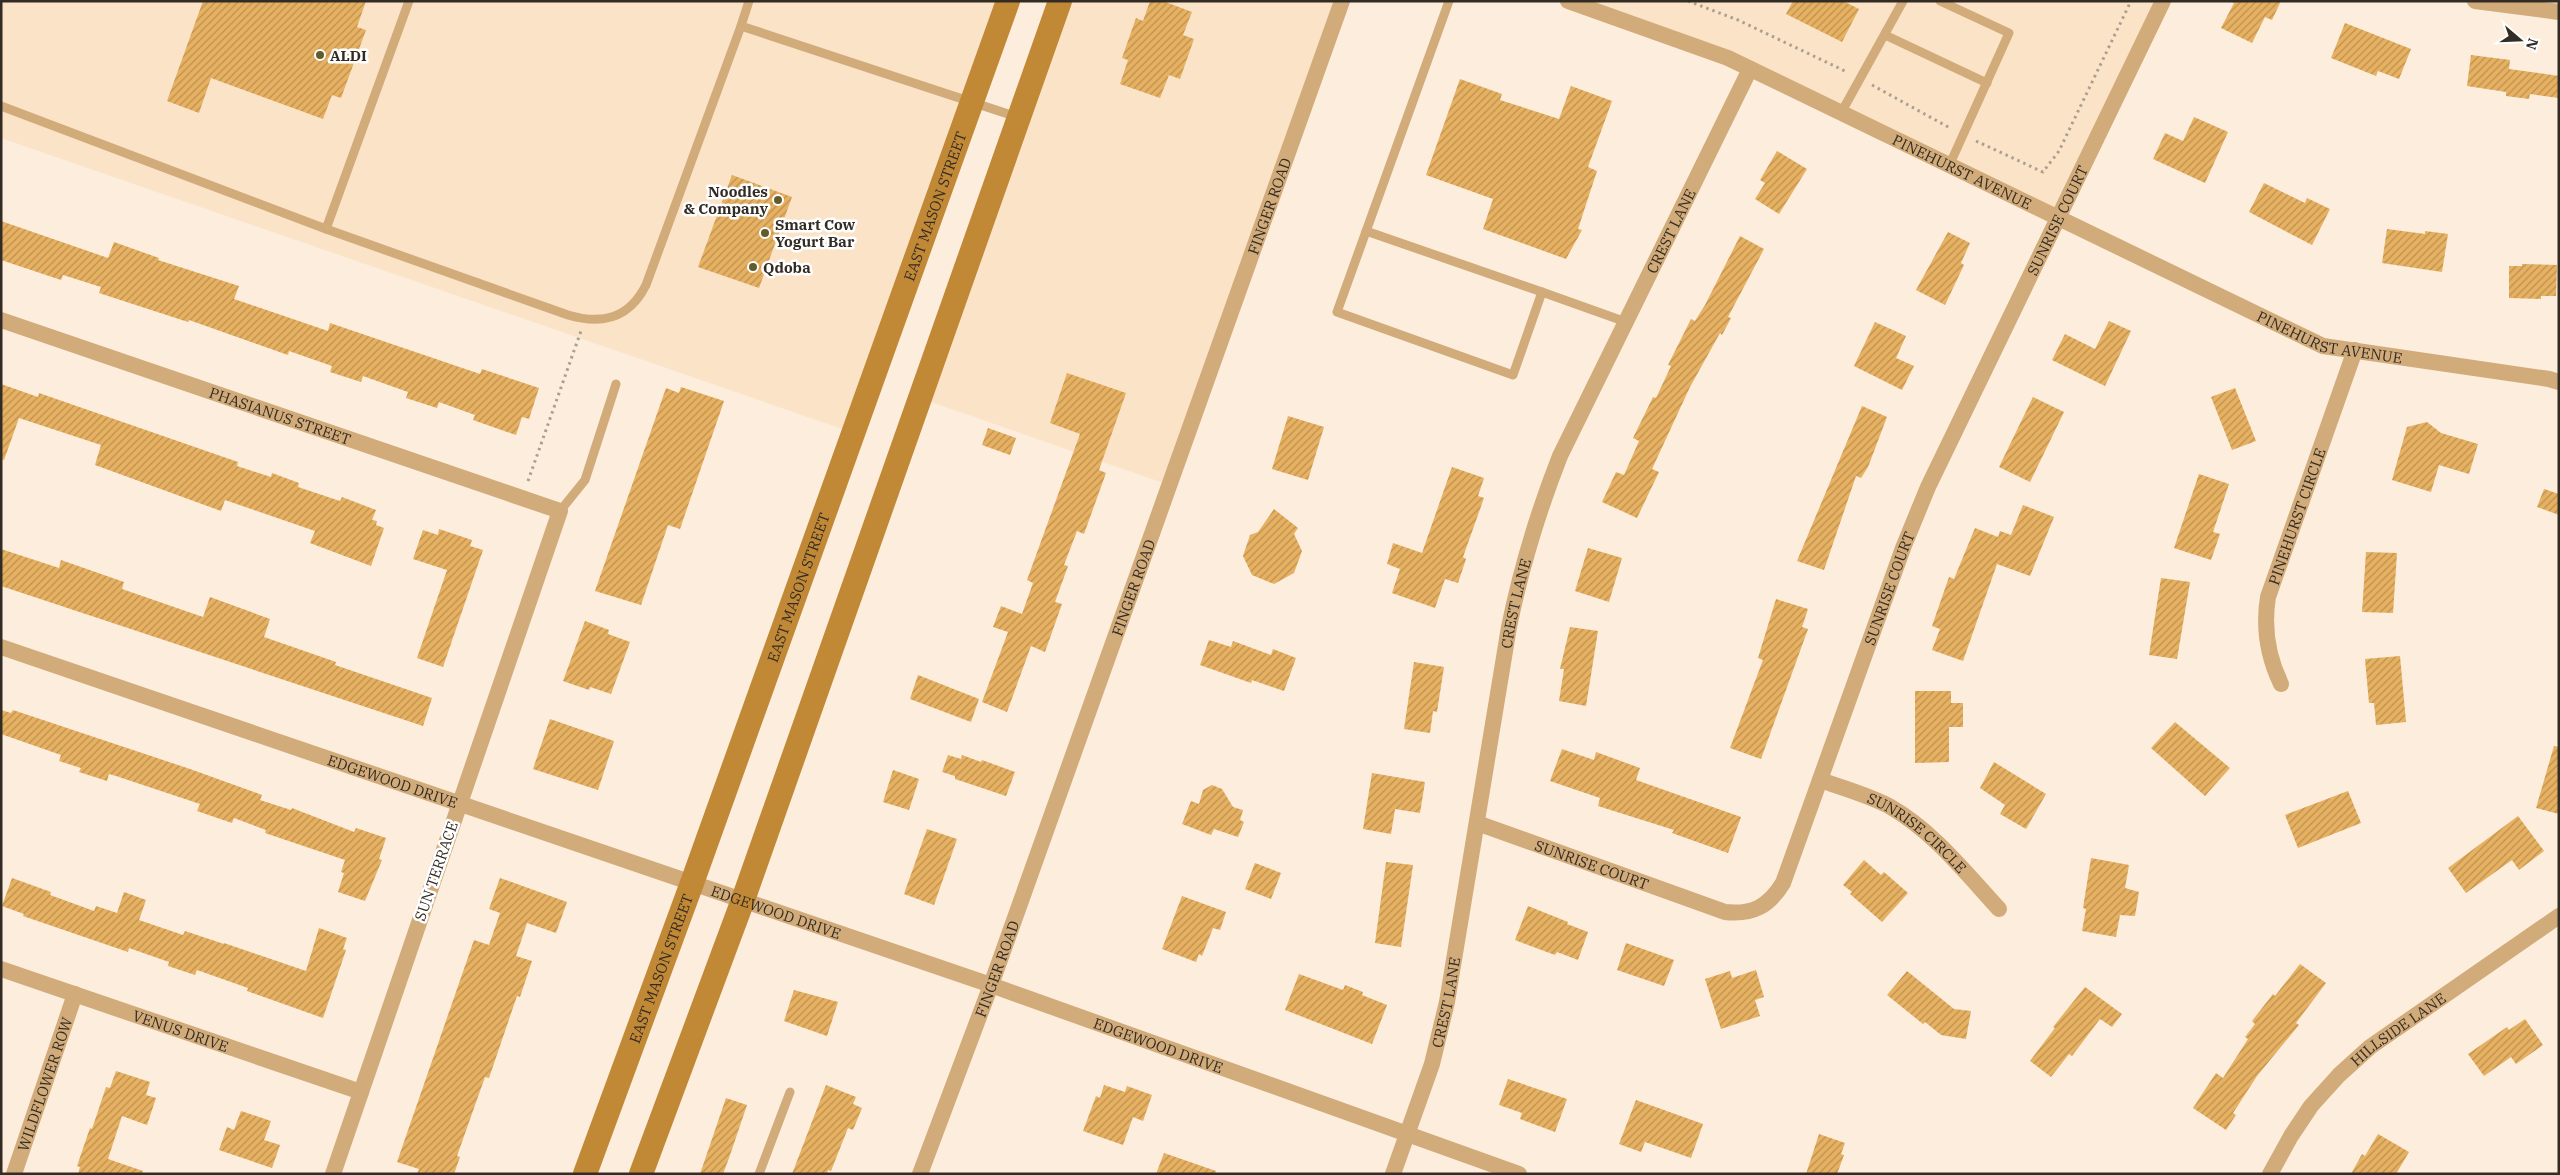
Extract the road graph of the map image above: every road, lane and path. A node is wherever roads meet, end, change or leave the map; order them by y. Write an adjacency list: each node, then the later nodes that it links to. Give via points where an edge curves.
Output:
1 (409, 1): 27 (lane)
2 (749, 1): 15 (lane)
3 (1008, 1): 20 (main road, EAST MASON STREET)
4 (1060, 1): 23 (main road)
5 (1342, 1): 48 (street, FINGER ROAD)
6 (1449, 1): 28 (lane)
7 (1568, 1): 17 (street, PINEHURST AVENUE, via 1728,58)
8 (1688, 1): 18 (path, via 1738,20)
9 (1904, 1): 16 (lane)
10 (1940, 1): 19 (lane, via 2008,33)
11 (2131, 1): 24 (path, via 2059,151 2043,172)
12 (2163, 1): 26 (street, SUNRISE COURT)
13 (2476, 1): 14 (street)
14 (2559, 12)
15 (741, 26): 20 (lane); 31 (lane, via 644,290 622,313 606,320)
16 (1885, 35): 18 (lane); 19 (lane)
17 (1750, 69): 22 (street, PINEHURST AVENUE); 32 (street, CREST LANE)
18 (1860, 79): 22 (lane); 24 (path)
19 (1987, 83): 24 (lane)
20 (973, 101): 23 (lane); 43 (main road, EAST MASON STREET)
21 (1, 106): 27 (lane)
22 (1841, 113): 25 (street, PINEHURST AVENUE)
23 (1019, 118): 44 (main road)
24 (1963, 135): 25 (lane)
25 (1949, 166): 26 (street, PINEHURST AVENUE)
26 (2058, 218): 33 (street, PINEHURST AVENUE, via 2323,346); 40 (street, SUNRISE COURT, via 1928,487)
27 (326, 229): 31 (lane)
28 (1366, 231): 29 (lane); 29 (lane, via 1337,312 1513,375)
29 (1542, 292): 32 (lane)
30 (1, 320): 36 (street, PHASIANUS STREET)
31 (585, 320): 36 (path)
32 (1626, 322): 42 (street, CREST LANE, via 1560,456 1538,512 1521,569)
33 (2355, 350): 34 (street, PINEHURST AVENUE); 39 (street, PINEHURST CIRCLE, via 2268,597 2265,619 2267,646)
34 (2559, 382)
35 (616, 384): 37 (lane, via 585,480)
36 (522, 498): 37 (street, PHASIANUS STREET)
37 (560, 511): 41 (street, SUN TERRACE)
38 (1, 646): 41 (street, EDGEWOOD DRIVE)
39 (2281, 684)
40 (1820, 780): 42 (street, SUNRISE COURT, via 1783,883 1767,904 1740,914 1725,912); 45 (street, SUNRISE CIRCLE, via 1888,806 1915,823)
41 (459, 803): 43 (street, EDGEWOOD DRIVE); 50 (street, SUN TERRACE)
42 (1477, 824): 52 (street, CREST LANE, via 1447,1002 1432,1064)
43 (692, 883): 44 (street, EDGEWOOD DRIVE); 55 (main road, EAST MASON STREET)
44 (743, 900): 48 (street, EDGEWOOD DRIVE); 56 (main road)
45 (1999, 909)
46 (2559, 916): 61 (street, HILLSIDE LANE, via 2370,1047 2345,1069 2311,1106)
47 (1, 969): 49 (street, VENUS DRIVE)
48 (991, 985): 52 (street, EDGEWOOD DRIVE); 58 (street, FINGER ROAD)
49 (76, 994): 50 (street, VENUS DRIVE); 53 (street, WILDFLOWER ROW)
50 (361, 1092): 54 (street, SUN TERRACE)
51 (790, 1092): 57 (lane)
52 (1408, 1134): 59 (street, CREST LANE); 60 (street, EDGEWOOD DRIVE)
53 (14, 1174)
54 (333, 1174)
55 (585, 1174)
56 (641, 1174)
57 (759, 1174)
58 (920, 1174)
59 (1393, 1174)
60 (1519, 1174)
61 (2270, 1174)

